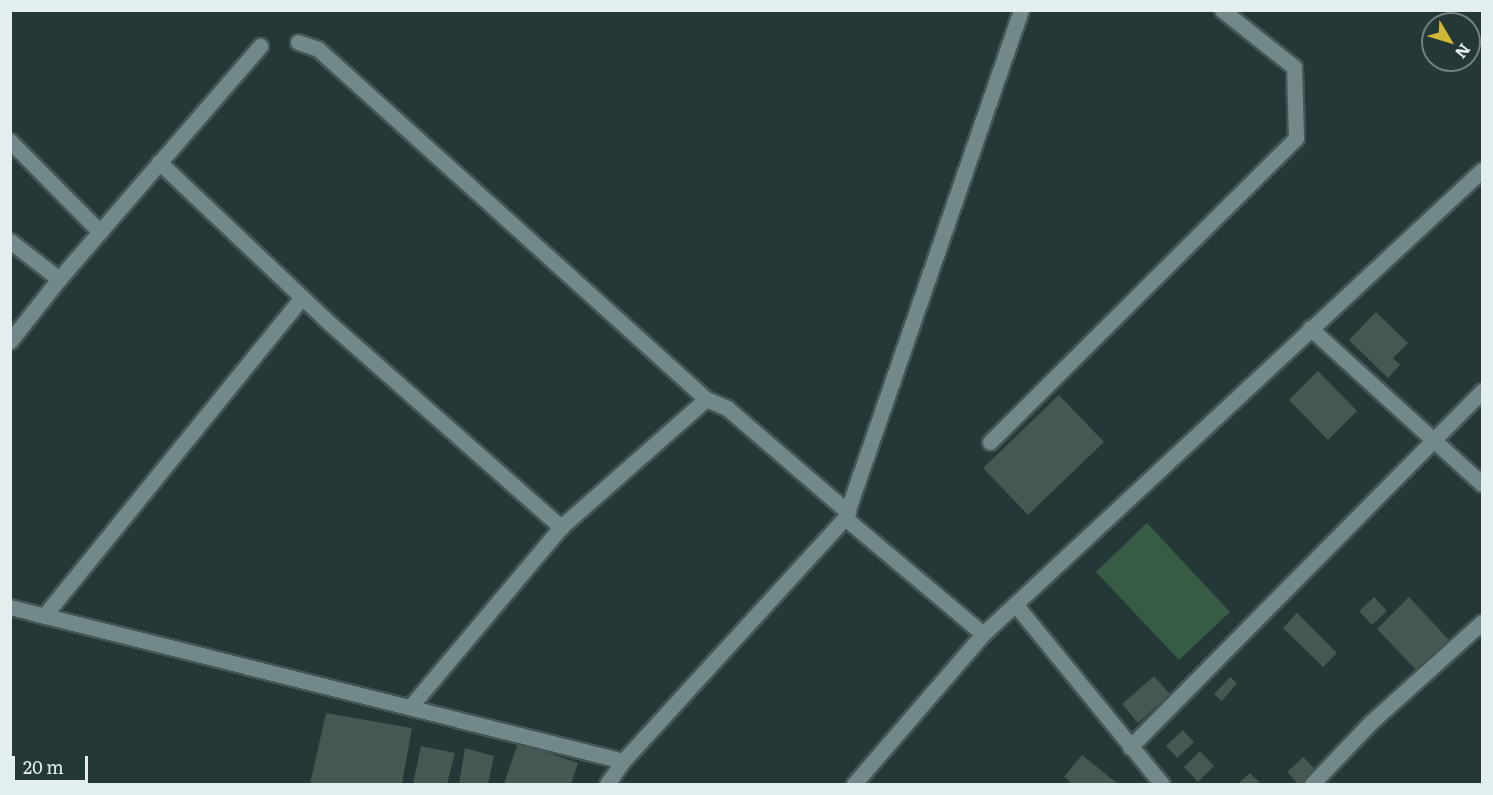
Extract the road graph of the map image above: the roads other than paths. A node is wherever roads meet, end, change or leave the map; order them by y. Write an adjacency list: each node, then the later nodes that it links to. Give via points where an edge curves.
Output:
1 (1021, 10): 19 (street)
2 (1222, 10): 17 (street, via 1294,67 1296,138)
3 (298, 42): 15 (street, via 318,49)
4 (260, 46): 6 (street)
5 (10, 141): 8 (street)
6 (159, 162): 8 (street); 11 (street)
7 (1482, 170): 12 (street)
8 (100, 232): 10 (street)
9 (10, 241): 10 (street)
10 (59, 279): 13 (street)
11 (302, 297): 20 (street); 23 (street)
12 (1310, 328): 16 (street); 21 (street)
13 (10, 341)
14 (1482, 391): 16 (street)
15 (706, 399): 19 (street, via 727,408); 20 (street)
16 (1432, 439): 18 (street); 27 (street)
17 (990, 442)
18 (1482, 484)
19 (847, 515): 25 (street); 28 (street)
20 (561, 527): 26 (street)
21 (1015, 604): 25 (street); 27 (street)
22 (10, 607): 23 (street)
23 (44, 616): 26 (street)
24 (1482, 621): 32 (street, via 1370,723)
25 (983, 634): 30 (street)
26 (410, 707): 28 (street)
27 (1130, 747): 31 (street)
28 (623, 761): 29 (street)
29 (607, 784)
30 (854, 784)
31 (1162, 784)
32 (1312, 784)

